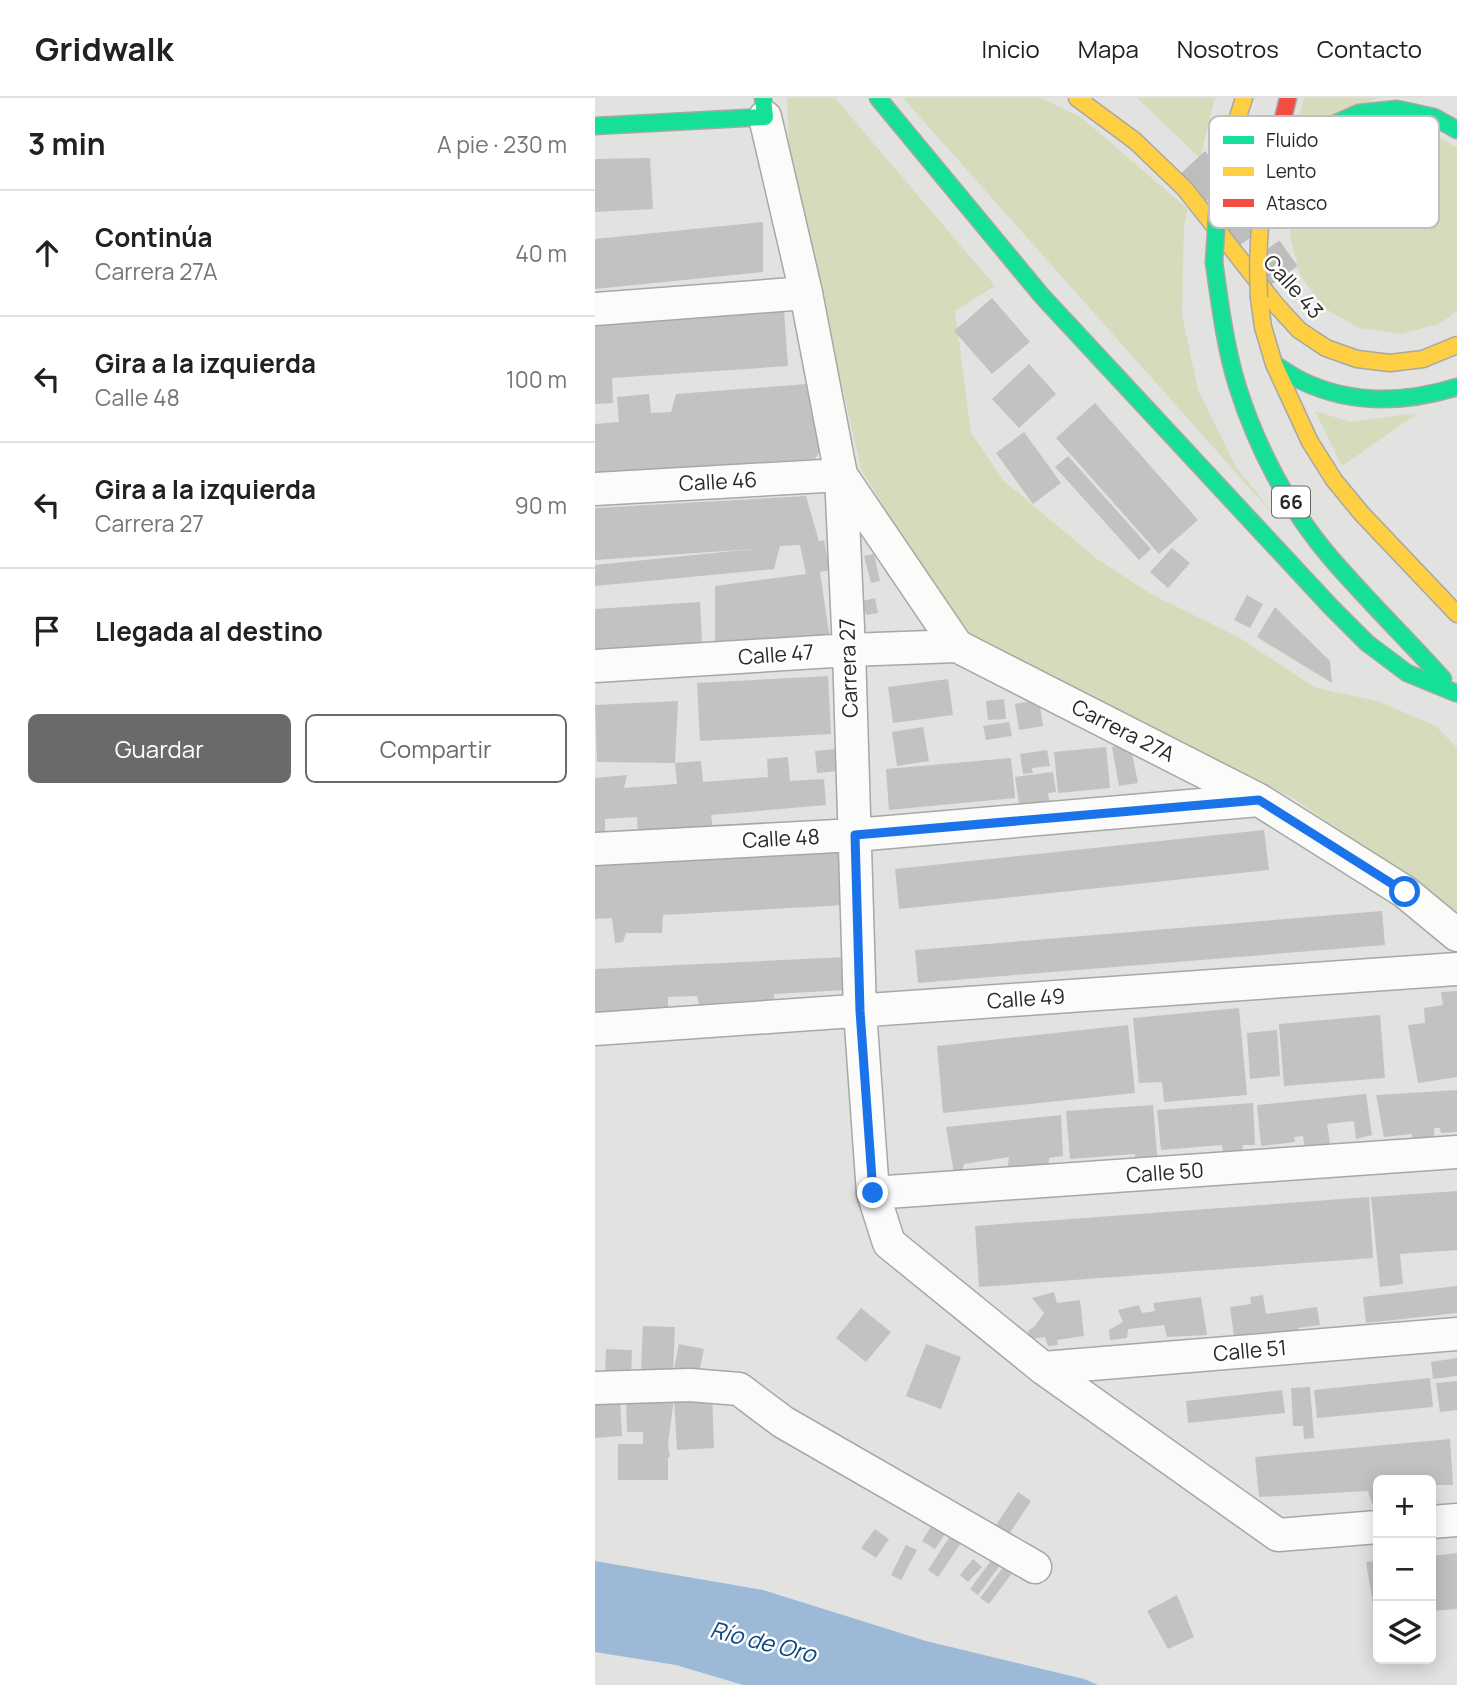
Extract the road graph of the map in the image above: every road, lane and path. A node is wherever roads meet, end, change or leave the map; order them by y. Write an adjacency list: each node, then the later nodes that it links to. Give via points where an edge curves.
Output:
1 (878, 98): 28 (main road, via 1042,296 1331,607 1367,643 1407,673)
2 (1077, 98): 13 (main road, Calle 43, via 1135,141)
3 (1244, 98): 6 (main road, 66, bridge)
4 (1288, 98): 7 (main road, 66)
5 (764, 107): 11 (main road); 17 (street, Carrera 27)
6 (1238, 116)
7 (1284, 116)
8 (1352, 116): 9 (main road, via 1397,109)
9 (1429, 116)
10 (1439, 120): 12 (main road)
11 (595, 126)
12 (1457, 130)
13 (1209, 220)
14 (1214, 228): 28 (main road, 66, bridge, via 1223,326 1238,388 1261,447 1292,504 1329,555)
15 (1216, 228): 19 (main road, Calle 43, via 1299,330 1326,348 1357,359 1390,363 1423,359)
16 (1259, 228): 20 (main road, 66, bridge, via 1259,298)
17 (806, 293): 18 (street); 22 (street, Carrera 27)
18 (595, 309)
19 (1457, 345)
20 (1274, 363): 21 (main road, via 1335,394 1369,400 1403,400); 24 (main road, 66, via 1310,442 1334,480)
21 (1457, 387)
22 (841, 475): 23 (street, Calle 46); 25 (street, Carrera 27A); 26 (street, Carrera 27)
23 (595, 489)
24 (1457, 614)
25 (957, 646): 26 (street, Calle 47); 29 (street, Carrera 27A)
26 (849, 650): 27 (street, Calle 47); 30 (street, Carrera 27)
27 (595, 666)
28 (1456, 694)
29 (1259, 800): 30 (street, Calle 48); 32 (street, Carrera 27A, via 1405,892)
30 (855, 835): 31 (street, Calle 48); 34 (street, Carrera 27)
31 (595, 849)
32 (1457, 935)
33 (1457, 969): 34 (street, Calle 49)
34 (860, 1011): 35 (street, Calle 49); 37 (street, Carrera 27)
35 (595, 1029)
36 (1457, 1152): 37 (street, Calle 50)
37 (873, 1193): 39 (street, Carrera 27, via 889,1243)
38 (1457, 1334): 39 (street, Calle 51)
39 (1043, 1368): 43 (street, via 1278,1535)
40 (595, 1388): 44 (street, via 690,1385 739,1389 783,1422)
41 (1457, 1520): 42 (street)
42 (1436, 1522)
43 (1373, 1527)
44 (1035, 1567)

